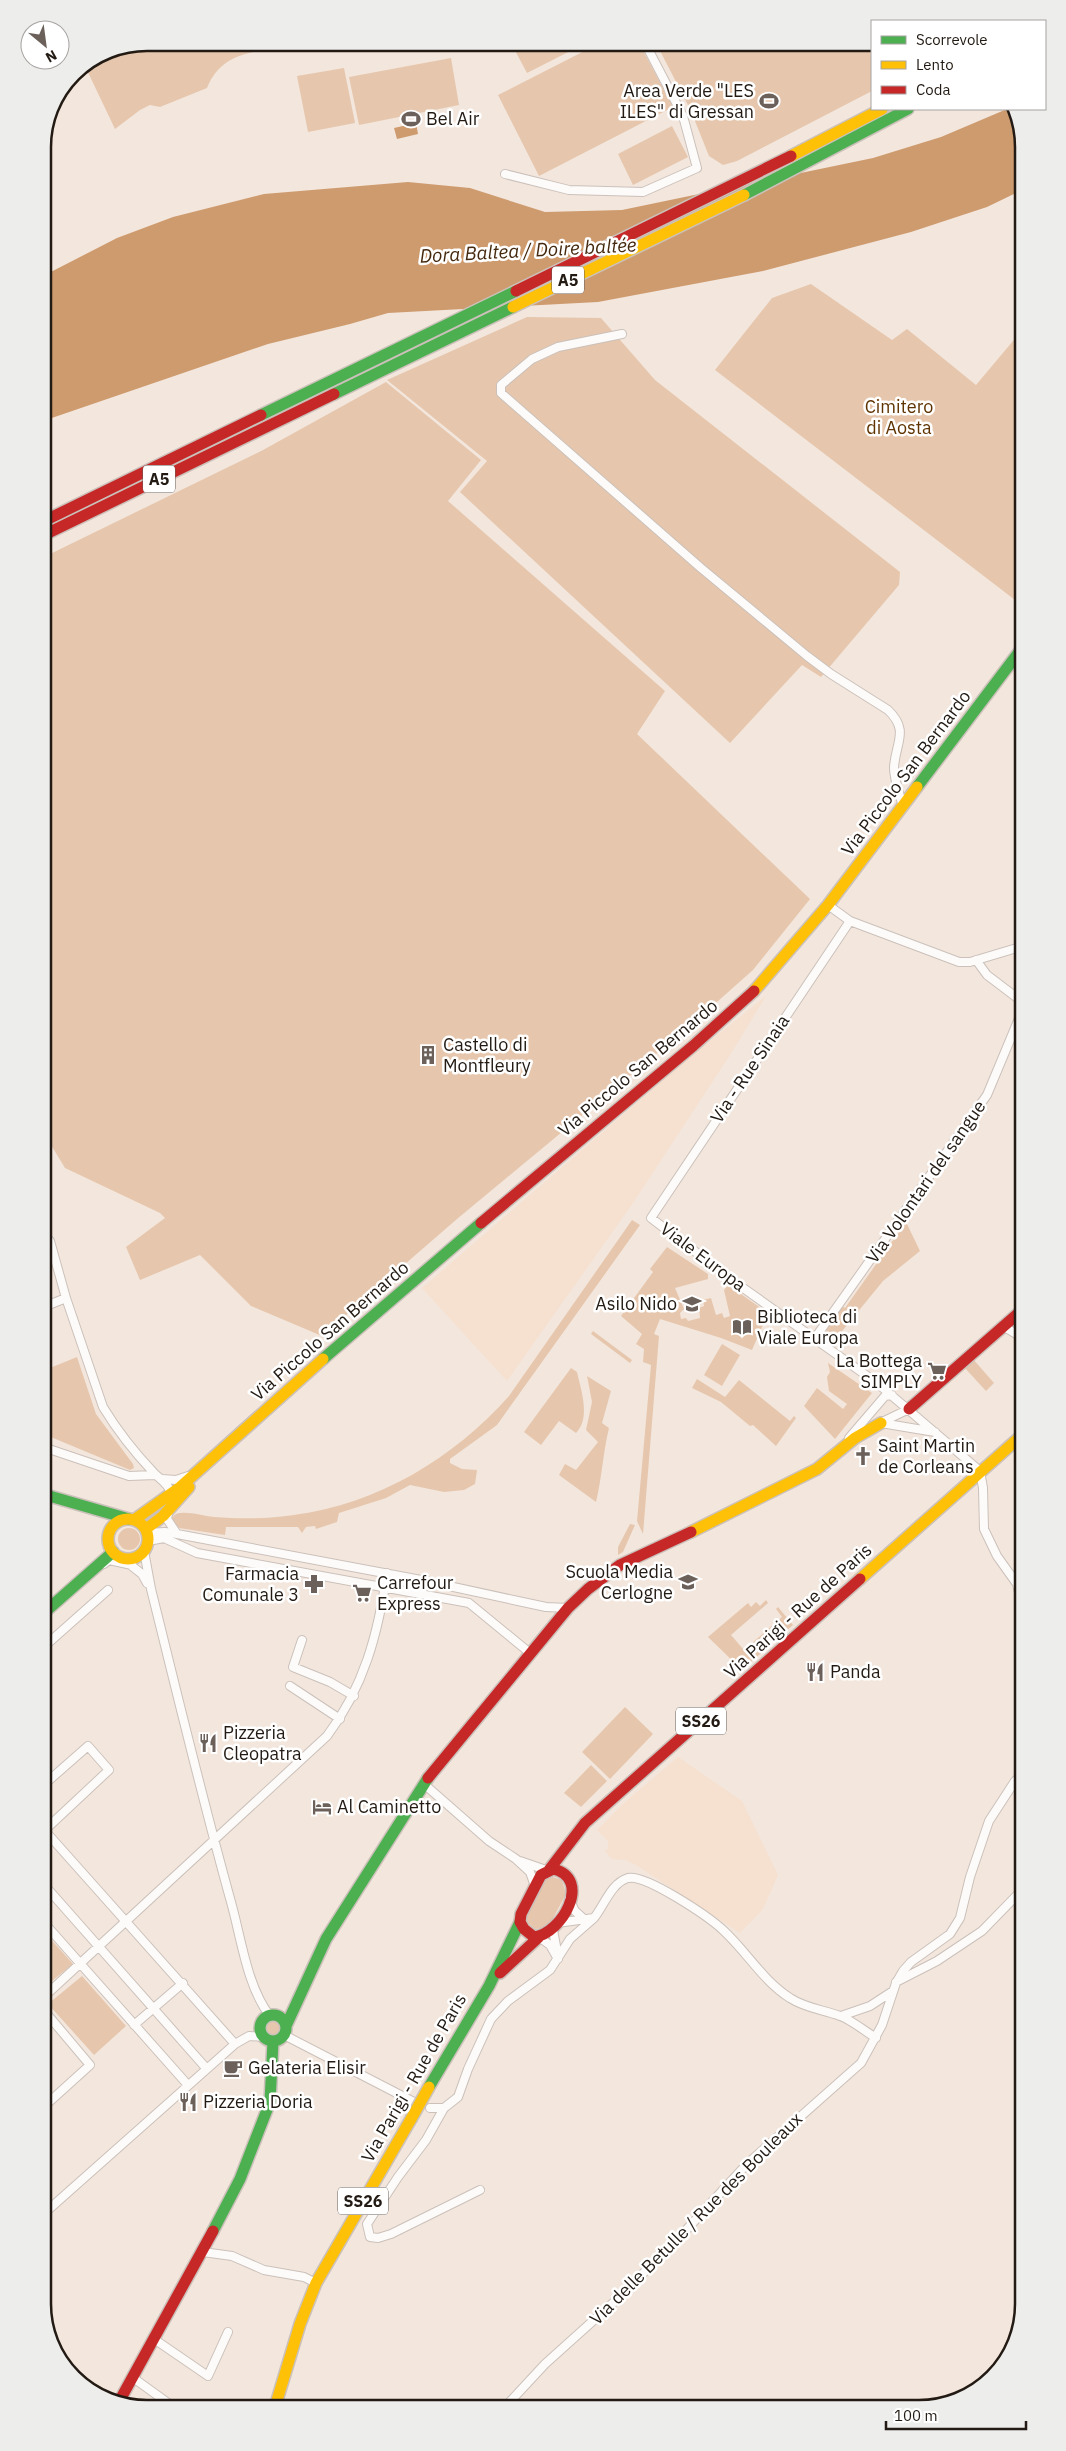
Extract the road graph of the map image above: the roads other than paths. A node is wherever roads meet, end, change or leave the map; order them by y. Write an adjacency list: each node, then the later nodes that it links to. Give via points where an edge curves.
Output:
1 (649, 51): 4 (street, via 683,116 697,168 643,192 569,190)
2 (880, 110): 6 (main road, A5)
3 (906, 110): 7 (main road, A5)
4 (506, 174)
5 (622, 334): 9 (street, via 558,347 532,359 502,385 501,393 807,656 895,717 901,736 894,771)
6 (51, 518)
7 (51, 532)
8 (1015, 657): 9 (main road, Via Piccolo San Bernardo)
9 (903, 807): 10 (main road, Via Piccolo San Bernardo)
10 (828, 905): 11 (street); 33 (main road, Via Piccolo San Bernardo, via 767,978 727,1016 460,1241)
11 (850, 921): 13 (street, via 959,962); 16 (street, Via - Rue Sinaia)
12 (1015, 949): 13 (street)
13 (976, 960): 14 (street, via 988,975)
14 (1015, 996)
15 (1015, 1028): 23 (street, Via Volontari del sangue, via 987,1095)
16 (651, 1218): 23 (street, Viale Europa)
17 (51, 1245): 18 (street)
18 (66, 1298): 19 (street); 35 (street, via 103,1406 112,1422)
19 (51, 1304)
20 (1015, 1316): 21 (main road)
21 (1004, 1326): 22 (street); 27 (main road)
22 (1015, 1333)
23 (815, 1338): 24 (street, Viale Europa)
24 (877, 1383): 25 (street, Viale Europa); 26 (street)
25 (892, 1395): 26 (street, via 888,1394); 27 (street, Viale Europa)
26 (881, 1400): 28 (street, via 877,1418); 31 (street)
27 (909, 1408): 28 (street); 29 (street, Viale Europa)
28 (880, 1423): 29 (street); 31 (main road)
29 (936, 1433): 34 (street, Viale Europa)
30 (1015, 1441): 34 (main road, Via Parigi - Rue de Paris / SS26)
31 (842, 1448): 51 (main road, via 799,1479 620,1565)
32 (51, 1450): 35 (street, Via Piccolo San Bernardo, via 130,1476)
33 (218, 1452): 35 (street, Via Piccolo San Bernardo, via 187,1477 176,1480); 36 (main road, Via Piccolo San Bernardo); 38 (main road, Via Piccolo San Bernardo)
34 (980, 1471): 46 (street, via 984,1529); 61 (main road, Via Parigi - Rue de Paris / SS26)
35 (158, 1477): 36 (street)
36 (172, 1494): 39 (main road, Via Piccolo San Bernardo); 41 (street, Via Piccolo San Bernardo, via 172,1500)
37 (51, 1497): 39 (main road)
38 (169, 1509): 40 (street, via 168,1519); 41 (main road, Via Piccolo San Bernardo)
39 (131, 1519): 41 (main road); 42 (main road, via 120,1520 109,1534 109,1544)
40 (177, 1534): 41 (street, via 165,1532); 44 (street)
41 (147, 1536): 42 (main road, via 137,1557 128,1559); 47 (street, via 164,1538 197,1553); 48 (street)
42 (116, 1554): 43 (street); 45 (main road)
43 (132, 1565): 45 (street, via 109,1560); 48 (street)
44 (387, 1574): 47 (street); 51 (street, via 546,1607)
45 (78, 1582): 50 (main road)
46 (1015, 1583)
47 (385, 1587): 54 (street, via 469,1602); 56 (street, via 366,1668)
48 (151, 1589): 64 (street, via 167,1641)
49 (108, 1590): 53 (street)
50 (51, 1606)
51 (568, 1608): 54 (main road)
52 (302, 1640): 56 (street, via 293,1667)
53 (51, 1641)
54 (530, 1653): 60 (main road)
55 (290, 1686): 57 (street)
56 (354, 1696): 57 (street)
57 (340, 1719): 64 (street, via 320,1745)
58 (51, 1778): 62 (street, via 88,1746 108,1770)
59 (1015, 1781): 82 (street, Via delle Betulle / Rue des Bouleaux, via 989,1821 960,1918 950,1934 911,1962)
60 (424, 1784): 65 (street, via 489,1842); 92 (main road, via 326,1939)
61 (598, 1812): 66 (main road, Via Parigi - Rue de Paris); 67 (main road, Via Parigi - Rue de Paris, via 568,1857)
62 (51, 1824)
63 (51, 1837): 74 (street)
64 (214, 1840): 74 (street); 88 (street, via 255,1988)
65 (516, 1859): 66 (street); 68 (street, via 530,1872)
66 (548, 1870): 67 (main road, via 562,1870); 68 (main road, Via Parigi - Rue de Paris)
67 (569, 1876): 71 (main road, Via Parigi - Rue de Paris, via 574,1887)
68 (535, 1887): 75 (main road, Via Parigi - Rue de Paris)
69 (51, 1893): 79 (street)
70 (1015, 1897): 82 (street, via 967,1942)
71 (569, 1899): 73 (street, via 574,1911); 76 (main road, Via Parigi - Rue de Paris)
72 (594, 1918): 73 (street); 80 (street, via 570,1939); 89 (street, via 618,1883 627,1878 639,1879 677,1899 722,1930 753,1966 790,1998)
73 (585, 1920): 76 (street)
74 (126, 1921): 79 (street); 83 (street)
75 (520, 1922): 78 (main road, via 529,1934); 84 (main road, Via Parigi - Rue de Paris)
76 (554, 1927): 78 (main road, Via Parigi - Rue de Paris); 80 (street)
77 (51, 1930): 81 (street)
78 (539, 1937): 80 (street, via 550,1945); 84 (main road, Via Parigi - Rue de Paris, via 513,1958)
79 (99, 1948): 81 (street); 87 (street)
80 (558, 1959): 101 (street, via 550,1970 491,2019 458,2097)
81 (81, 1964): 85 (street); 91 (street)
82 (896, 1982): 86 (street, Via delle Betulle / Rue des Bouleaux)
83 (182, 1983): 87 (street); 95 (street)
84 (489, 1986): 105 (main road, Via Parigi - Rue de Paris / SS26, bridge)
85 (51, 1990)
86 (893, 1991): 89 (street, via 870,2006); 93 (street, Via delle Betulle / Rue des Bouleaux)
87 (154, 2008): 91 (street); 96 (street)
88 (270, 2016): 92 (main road, via 280,2017); 94 (main road, via 261,2024 261,2031)
89 (842, 2016): 93 (street)
90 (51, 2019): 98 (street, via 90,2065)
91 (134, 2025): 97 (street)
92 (285, 2030): 94 (main road, via 279,2040); 99 (street)
93 (876, 2038): 112 (street, Via delle Betulle / Rue des Bouleaux, via 861,2063 747,2164 676,2241)
94 (268, 2039): 95 (street, via 249,2036); 104 (main road, via 270,2102 240,2179)
95 (235, 2044): 96 (street)
96 (206, 2068): 97 (street)
97 (187, 2084): 103 (street)
98 (51, 2100)
99 (414, 2102)
100 (430, 2108): 101 (street)
101 (444, 2108): 102 (street, via 426,2140 367,2224 367,2231 370,2237 391,2234)
102 (480, 2190)
103 (51, 2207)
104 (203, 2252): 105 (street, via 232,2256 264,2270 304,2277); 107 (main road)
105 (316, 2284): 111 (main road, Via Parigi - Rue de Paris / SS26)
106 (228, 2332): 107 (street, via 208,2376)
107 (154, 2339): 108 (main road)
108 (132, 2377): 109 (main road); 110 (street)
109 (122, 2396)
110 (164, 2400)
111 (277, 2400)
112 (512, 2400)

